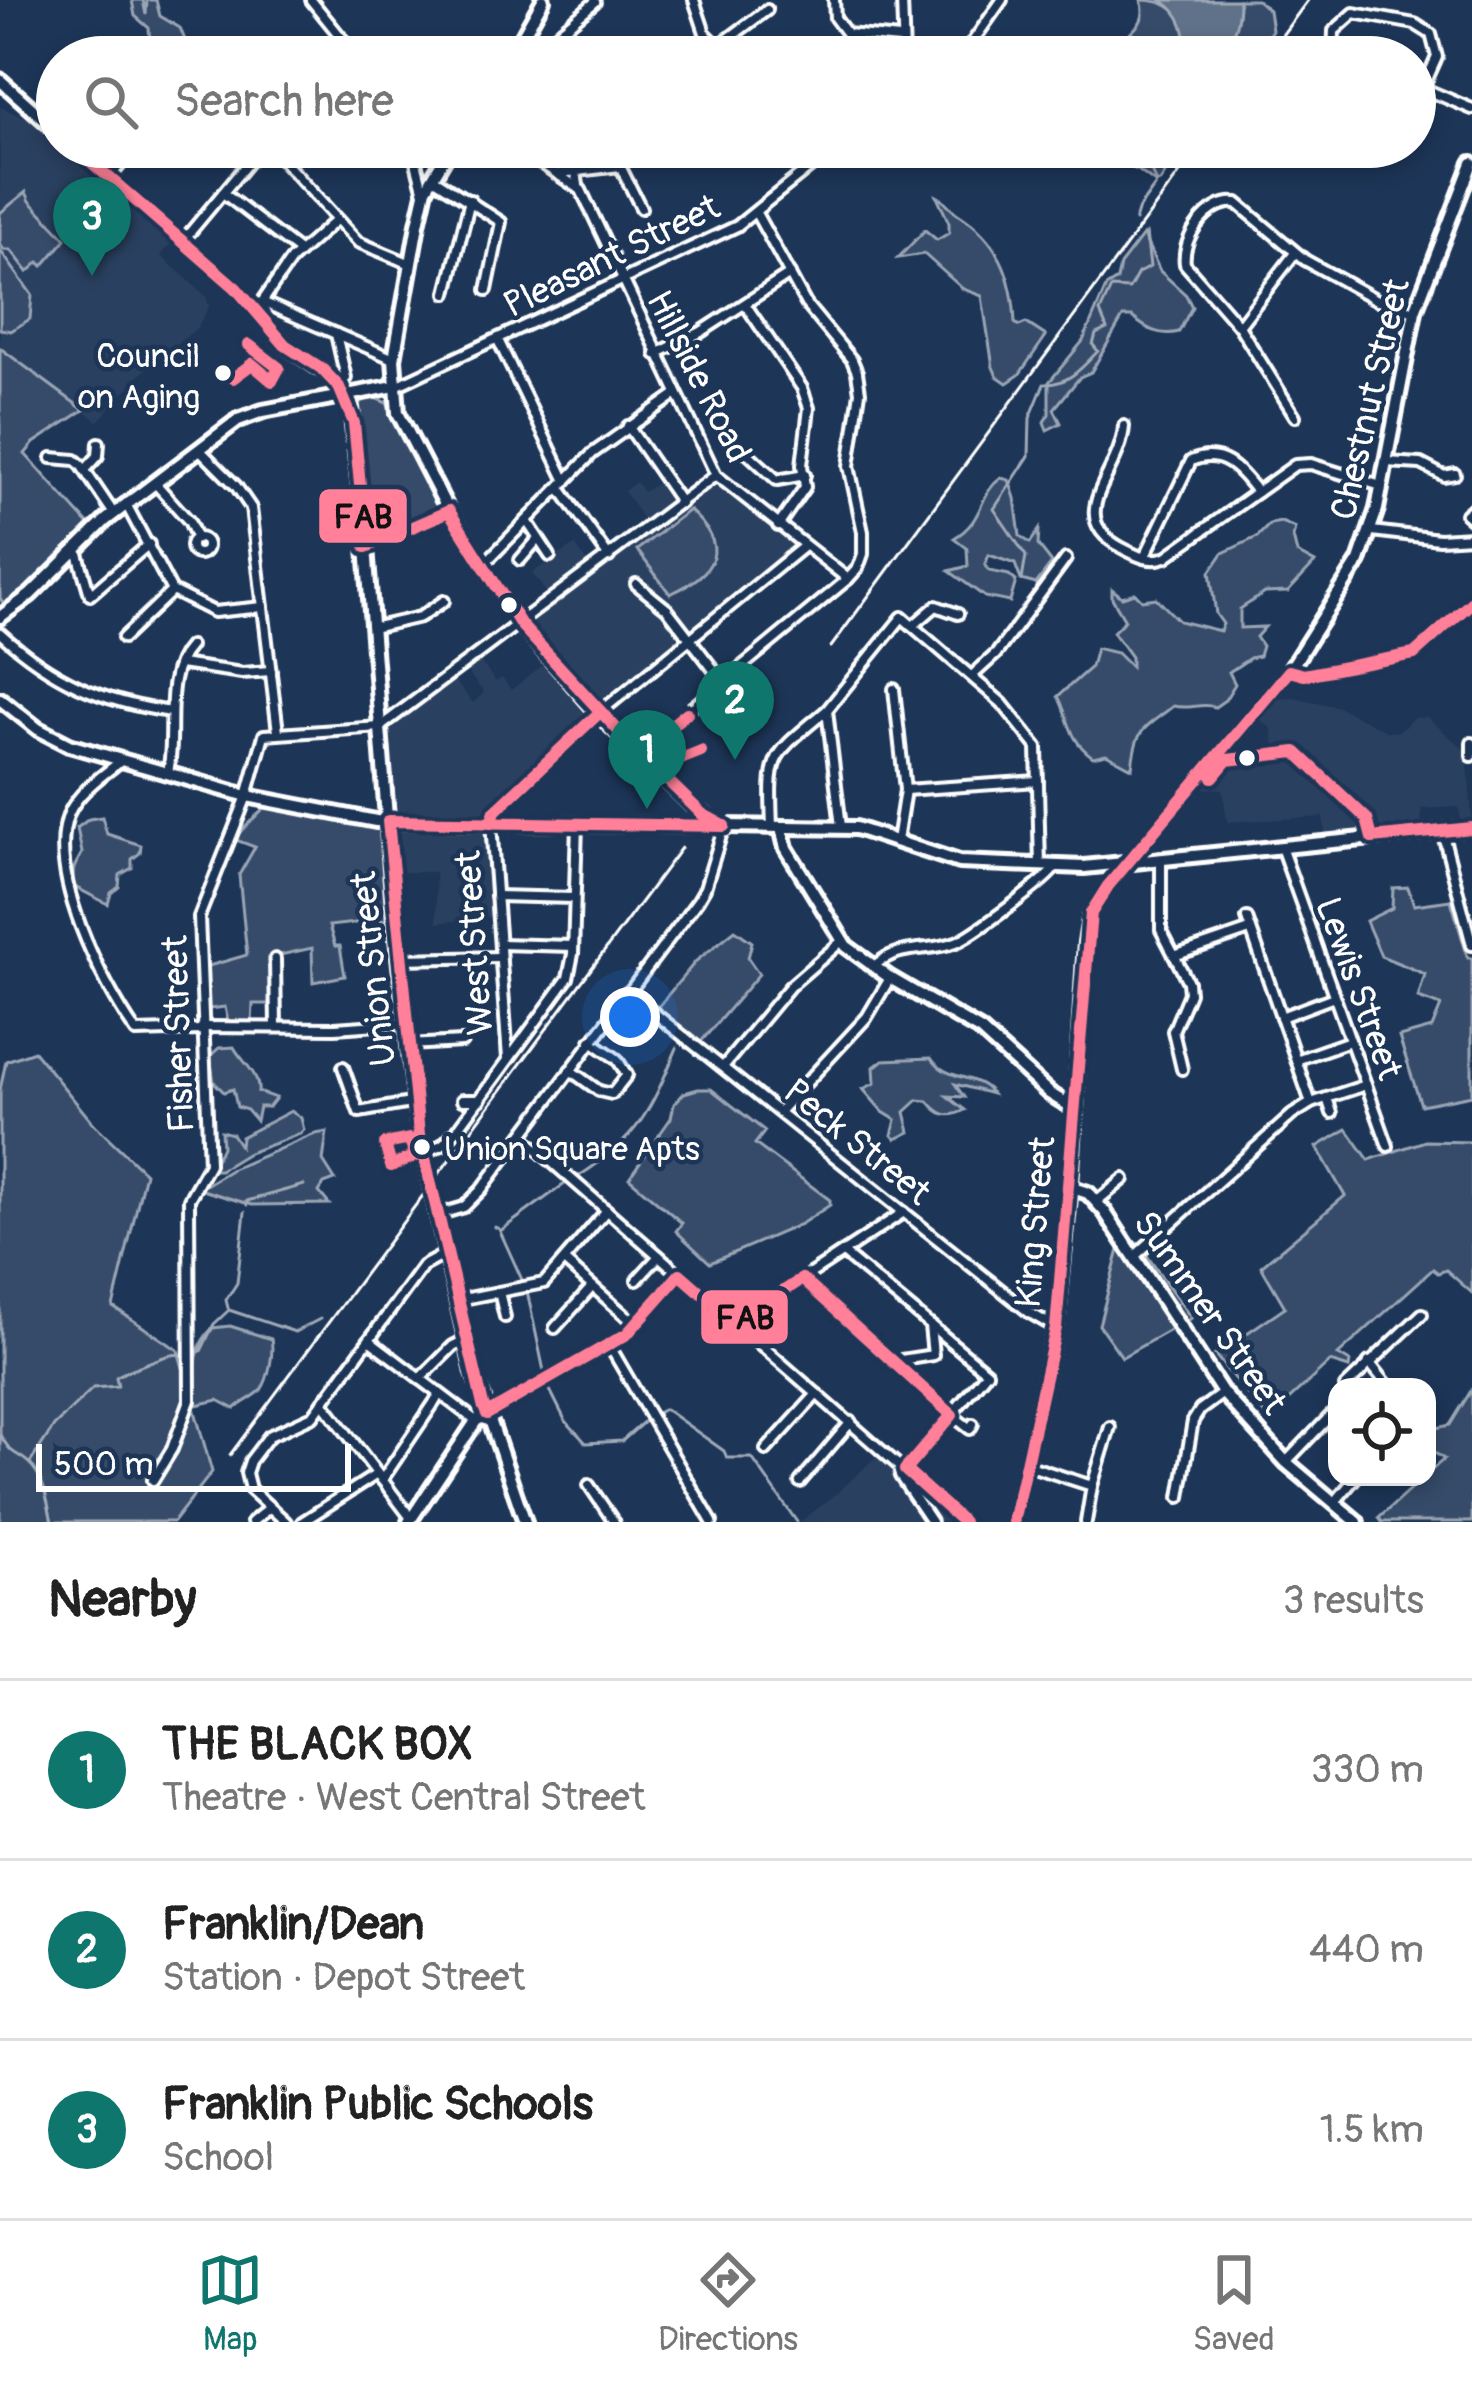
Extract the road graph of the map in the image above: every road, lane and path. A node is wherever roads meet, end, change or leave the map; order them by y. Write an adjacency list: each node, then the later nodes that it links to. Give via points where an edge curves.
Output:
1 (311, 0): 10 (street)
2 (543, 0): 11 (main road)
3 (694, 0): 14 (street)
4 (834, 0): 16 (street, via 847,34)
5 (902, 0): 17 (street)
6 (1002, 0): 18 (street)
7 (595, 2): 9 (street)
8 (767, 10): 15 (street)
9 (563, 29): 12 (street); 13 (street)
10 (340, 36)
11 (523, 36)
12 (555, 36)
13 (567, 36)
14 (708, 36)
15 (732, 36)
16 (869, 36)
17 (901, 36)
18 (977, 36)
19 (1334, 36): 20 (street, via 1354,13 1423,27)
20 (1430, 36)
21 (0, 80): 24 (main road)
22 (1436, 94): 23 (street)
23 (1472, 109)
24 (36, 112)
25 (1472, 163): 57 (main road, Chestnut Street)
26 (100, 168): 38 (main road)
27 (117, 168): 38 (street)
28 (244, 168): 41 (street)
29 (290, 168): 46 (street)
30 (417, 168): 42 (street)
31 (439, 168): 39 (main road)
32 (551, 168): 37 (street)
33 (589, 168): 36 (street)
34 (621, 168): 44 (street)
35 (804, 168): 45 (street, Pleasant Street)
36 (574, 169): 37 (street); 40 (street, Hillside Road)
37 (559, 173): 40 (street)
38 (109, 178): 47 (main road)
39 (433, 178): 42 (main road); 43 (street)
40 (578, 186): 52 (street, Hillside Road)
41 (223, 193): 47 (street); 48 (street)
42 (424, 195): 50 (main road)
43 (470, 200): 53 (street, via 502,226); 54 (street)
44 (641, 208)
45 (756, 213): 51 (street); 52 (street, Pleasant Street)
46 (336, 220): 48 (street); 50 (street, via 366,248)
47 (181, 244): 56 (main road)
48 (299, 250): 56 (street)
49 (1295, 253): 57 (street, via 1379,301); 58 (street); 58 (street, via 1238,203 1217,204 1205,217 1184,259)
50 (411, 264): 62 (main road)
51 (790, 274): 55 (street); 107 (street, via 858,378 849,466 863,551)
52 (623, 281): 60 (street, Pleasant Street); 61 (street, Hillside Road)
53 (488, 290)
54 (447, 293)
55 (745, 304): 61 (street); 80 (street, via 802,388 809,408)
56 (259, 309): 59 (street); 67 (main road, via 285,345 328,374)
57 (1414, 310): 76 (main road, Chestnut Street)
58 (1239, 326): 69 (street)
59 (336, 334): 62 (street); 63 (street)
60 (498, 340): 64 (street, Pleasant Street); 82 (street)
61 (656, 354): 66 (street, Hillside Road)
62 (394, 359): 64 (main road)
63 (346, 378)
64 (395, 386): 65 (main road); 68 (main road)
65 (372, 392): 67 (main road); 68 (main road)
66 (675, 394): 70 (street); 79 (street, Hillside Road)
67 (346, 398): 73 (main road, via 249,415); 99 (main road, Union Street)
68 (397, 410): 88 (main road)
69 (1295, 416)
70 (628, 426): 82 (street); 85 (street)
71 (1124, 426): 103 (street, via 1093,519 1102,536)
72 (98, 443): 77 (street)
73 (199, 448): 81 (main road); 112 (street, via 251,508)
74 (743, 449): 80 (street, via 777,480)
75 (52, 458): 77 (street)
76 (1384, 461): 78 (street); 83 (main road, Chestnut Street)
77 (85, 470): 89 (street)
78 (1455, 473)
79 (716, 475): 85 (street); 92 (street, Hillside Road)
80 (805, 475): 92 (street)
81 (154, 482): 86 (main road); 95 (street)
82 (563, 485): 91 (street); 102 (street)
83 (1381, 486): 84 (street, via 1305,464); 93 (main road, Chestnut Street)
84 (1257, 492): 103 (street, via 1166,557); 103 (street, via 1224,459 1191,461)
85 (681, 503): 102 (street)
86 (126, 504): 89 (main road); 97 (street)
87 (1472, 509): 90 (street)
88 (449, 511): 99 (street); 106 (main road)
89 (114, 514): 100 (main road)
90 (1472, 519)
91 (527, 521): 96 (street); 106 (street)
92 (778, 526): 98 (street, Hillside Road)
93 (1372, 531): 94 (street); 123 (main road, Chestnut Street)
94 (1472, 537)
95 (197, 539)
96 (538, 539): 101 (street); 105 (street)
97 (149, 544): 100 (street, via 93,592 86,592); 109 (street)
98 (804, 546): 107 (street, Hillside Road); 120 (street)
99 (366, 547): 117 (main road, Union Street)
100 (76, 549): 114 (main road)
101 (550, 556)
102 (609, 557): 115 (street)
103 (1144, 558)
104 (1066, 559): 125 (street)
105 (520, 560)
106 (482, 566): 115 (main road)
107 (848, 579): 126 (street)
108 (636, 584): 120 (street)
109 (172, 591): 112 (street, via 214,612); 119 (street)
110 (444, 602): 117 (street)
111 (1472, 602): 123 (street, via 1408,656 1304,675)
112 (263, 607): 124 (street)
113 (958, 614): 116 (street, via 936,606)
114 (0, 617)
115 (521, 625): 131 (main road); 132 (street)
116 (914, 625): 125 (street); 129 (street, via 902,617)
117 (372, 628): 132 (main road, Union Street)
118 (0, 634): 130 (street, via 55,677)
119 (123, 638)
120 (690, 641): 126 (street); 131 (street)
121 (190, 646): 122 (street)
122 (180, 664): 124 (street); 130 (street)
123 (1289, 670): 157 (main road, Chestnut Street)
124 (271, 671): 133 (street)
125 (973, 675): 141 (street, via 1034,742)
126 (724, 683): 136 (street)
127 (894, 689): 142 (street)
128 (0, 699): 138 (main road, via 58,741)
129 (827, 710): 152 (street, via 772,763); 153 (street)
130 (171, 712): 140 (street)
131 (598, 713): 136 (main road); 144 (main road)
132 (380, 727): 133 (street); 146 (main road, Union Street)
133 (278, 732): 143 (street, Fisher Street, via 264,735)
134 (1472, 743): 137 (street)
135 (701, 751): 139 (street)
136 (638, 752): 139 (main road)
137 (1472, 756)
138 (123, 759): 140 (main road); 184 (street, via 78,799 68,819 79,929 134,1030)
139 (656, 770): 145 (main road)
140 (168, 772): 143 (main road)
141 (1038, 781): 142 (street); 161 (street)
142 (905, 790): 156 (street)
143 (247, 796): 146 (main road); 184 (street, Fisher Street, via 199,916)
144 (507, 800): 147 (main road); 148 (main road)
145 (690, 803): 150 (main road, via 694,815); 151 (main road)
146 (388, 821): 147 (main road); 176 (main road, Union Street)
147 (491, 823): 148 (main road); 165 (street, West Street)
148 (517, 824): 149 (main road)
149 (577, 824): 150 (main road); 166 (street)
150 (683, 825): 151 (main road)
151 (724, 826): 152 (main road); 179 (street, via 706,888)
152 (776, 827): 153 (main road); 169 (main road)
153 (841, 827): 156 (main road)
154 (1472, 829): 155 (main road)
155 (1442, 831): 158 (main road); 171 (street)
156 (897, 841): 161 (main road, via 959,862)
157 (1143, 847): 159 (main road); 160 (main road, Chestnut Street)
158 (1281, 847): 159 (main road); 180 (street, Lewis Street)
159 (1161, 862): 160 (main road); 173 (street, via 1160,923)
160 (1130, 865): 163 (main road); 164 (main road, King Street)
161 (1040, 866): 162 (main road)
162 (1055, 867): 163 (main road); 177 (street, via 962,940 904,949)
163 (1102, 867): 164 (main road)
164 (1108, 886): 201 (main road, King Street, via 1088,927)
165 (496, 896): 166 (street); 170 (street, West Street)
166 (574, 898): 172 (street)
167 (1247, 918): 168 (street)
168 (1250, 930): 173 (street); 181 (street)
169 (842, 941): 177 (main road); 192 (street, via 790,986)
170 (500, 944): 172 (street); 174 (street, West Street)
171 (1472, 945)
172 (573, 946): 189 (street, via 568,977)
173 (1174, 956): 193 (street, via 1189,993 1173,1031)
174 (501, 957): 176 (street); 189 (street, West Street)
175 (275, 959): 183 (street)
176 (400, 959): 182 (main road, Union Street)
177 (873, 967): 178 (main road)
178 (890, 978): 201 (main road, via 981,1030); 202 (street, via 867,1017)
179 (628, 992): 185 (street); 192 (street, Peck Street)
180 (1334, 997): 181 (street); 186 (street, Lewis Street)
181 (1281, 1017): 190 (street)
182 (406, 1023): 183 (street); 188 (main road, Union Street)
183 (276, 1027): 184 (street)
184 (202, 1028): 254 (street, Fisher Street, via 209,1159 189,1199 190,1400)
185 (591, 1041): 194 (street); 194 (street, via 625,1067 617,1090 599,1091)
186 (1350, 1041): 190 (street); 195 (street, Lewis Street)
187 (462, 1042): 188 (street)
188 (409, 1045): 199 (main road, Union Street)
189 (508, 1060): 198 (street)
190 (1296, 1060): 200 (street)
191 (343, 1067): 199 (street, via 356,1110)
192 (723, 1067): 202 (street, Peck Street)
193 (1182, 1069)
194 (571, 1070): 204 (street)
195 (1366, 1084): 196 (street); 205 (street, Lewis Street)
196 (1327, 1098): 200 (street); 203 (street)
197 (462, 1100): 198 (street)
198 (480, 1100): 206 (street, via 448,1140)
199 (416, 1102): 206 (main road, Union Street)
200 (1311, 1103): 216 (street)
201 (1073, 1108): 208 (main road, King Street)
202 (780, 1111): 211 (street, Peck Street)
203 (1332, 1113)
204 (522, 1136): 210 (street); 212 (street, via 470,1202)
205 (1388, 1146)
206 (422, 1153): 212 (main road, Union Street)
207 (1124, 1179): 209 (street)
208 (1070, 1187): 209 (main road, Summer Street); 230 (main road, King Street)
209 (1096, 1202): 216 (main road, Summer Street)
210 (607, 1210): 215 (street); 217 (street)
211 (904, 1212): 213 (street); 230 (street, Peck Street)
212 (436, 1215): 214 (main road, Union Street)
213 (843, 1253): 220 (street); 227 (street)
214 (445, 1254): 223 (main road, Union Street); 231 (street, via 424,1265)
215 (659, 1256): 218 (street); 219 (street)
216 (1135, 1256): 239 (main road, Summer Street)
217 (565, 1262): 221 (street); 222 (street, via 544,1283)
218 (680, 1274): 226 (street); 228 (street)
219 (637, 1280)
220 (802, 1280): 226 (street); 234 (street)
221 (592, 1287): 228 (street); 229 (street)
222 (499, 1292): 223 (street); 225 (street)
223 (456, 1301): 232 (main road, Union Street)
224 (1422, 1314): 235 (street)
225 (505, 1317)
226 (736, 1323): 241 (street)
227 (930, 1323): 234 (street, via 933,1355); 243 (street, via 987,1372)
228 (635, 1324): 233 (street)
229 (556, 1328)
230 (1056, 1328): 251 (main road, King Street)
231 (369, 1340): 238 (street); 242 (street)
232 (465, 1340): 238 (street); 244 (main road, Union Street)
233 (609, 1346): 244 (street); 270 (street)
234 (893, 1362): 243 (street)
235 (1370, 1363): 236 (street); 237 (street)
236 (1354, 1378)
237 (1382, 1378)
238 (420, 1379): 240 (street)
239 (1222, 1393): 250 (main road, Summer Street); 259 (street, via 1196,1415)
240 (440, 1394): 244 (street); 253 (street)
241 (817, 1394): 246 (street); 249 (street)
242 (323, 1402): 253 (street); 261 (street, via 307,1421 269,1436 250,1461 250,1489)
243 (952, 1415): 247 (street); 252 (street)
244 (482, 1418): 263 (main road); 268 (main road, Union Street)
245 (1328, 1418): 250 (street)
246 (850, 1422): 252 (street); 255 (street)
247 (973, 1424)
248 (1110, 1427): 257 (street)
249 (766, 1450)
250 (1286, 1462): 260 (main road, Summer Street)
251 (1027, 1465): 257 (street); 273 (main road, King Street)
252 (904, 1470): 271 (street, via 900,1476); 272 (street)
253 (379, 1477): 262 (street); 263 (street)
254 (153, 1480)
255 (800, 1482)
256 (589, 1486): 269 (street)
257 (1092, 1486): 274 (street)
258 (1348, 1486): 260 (street)
259 (1180, 1497)
260 (1335, 1502): 275 (main road, Summer Street)
261 (269, 1508): 264 (street); 265 (street)
262 (317, 1512): 266 (street); 267 (street)
263 (410, 1520)
264 (252, 1522)
265 (286, 1522)
266 (302, 1522)
267 (324, 1522)
268 (525, 1522)
269 (614, 1522)
270 (712, 1522)
271 (931, 1522)
272 (963, 1522)
273 (1013, 1522)
274 (1085, 1522)
275 (1357, 1522)

